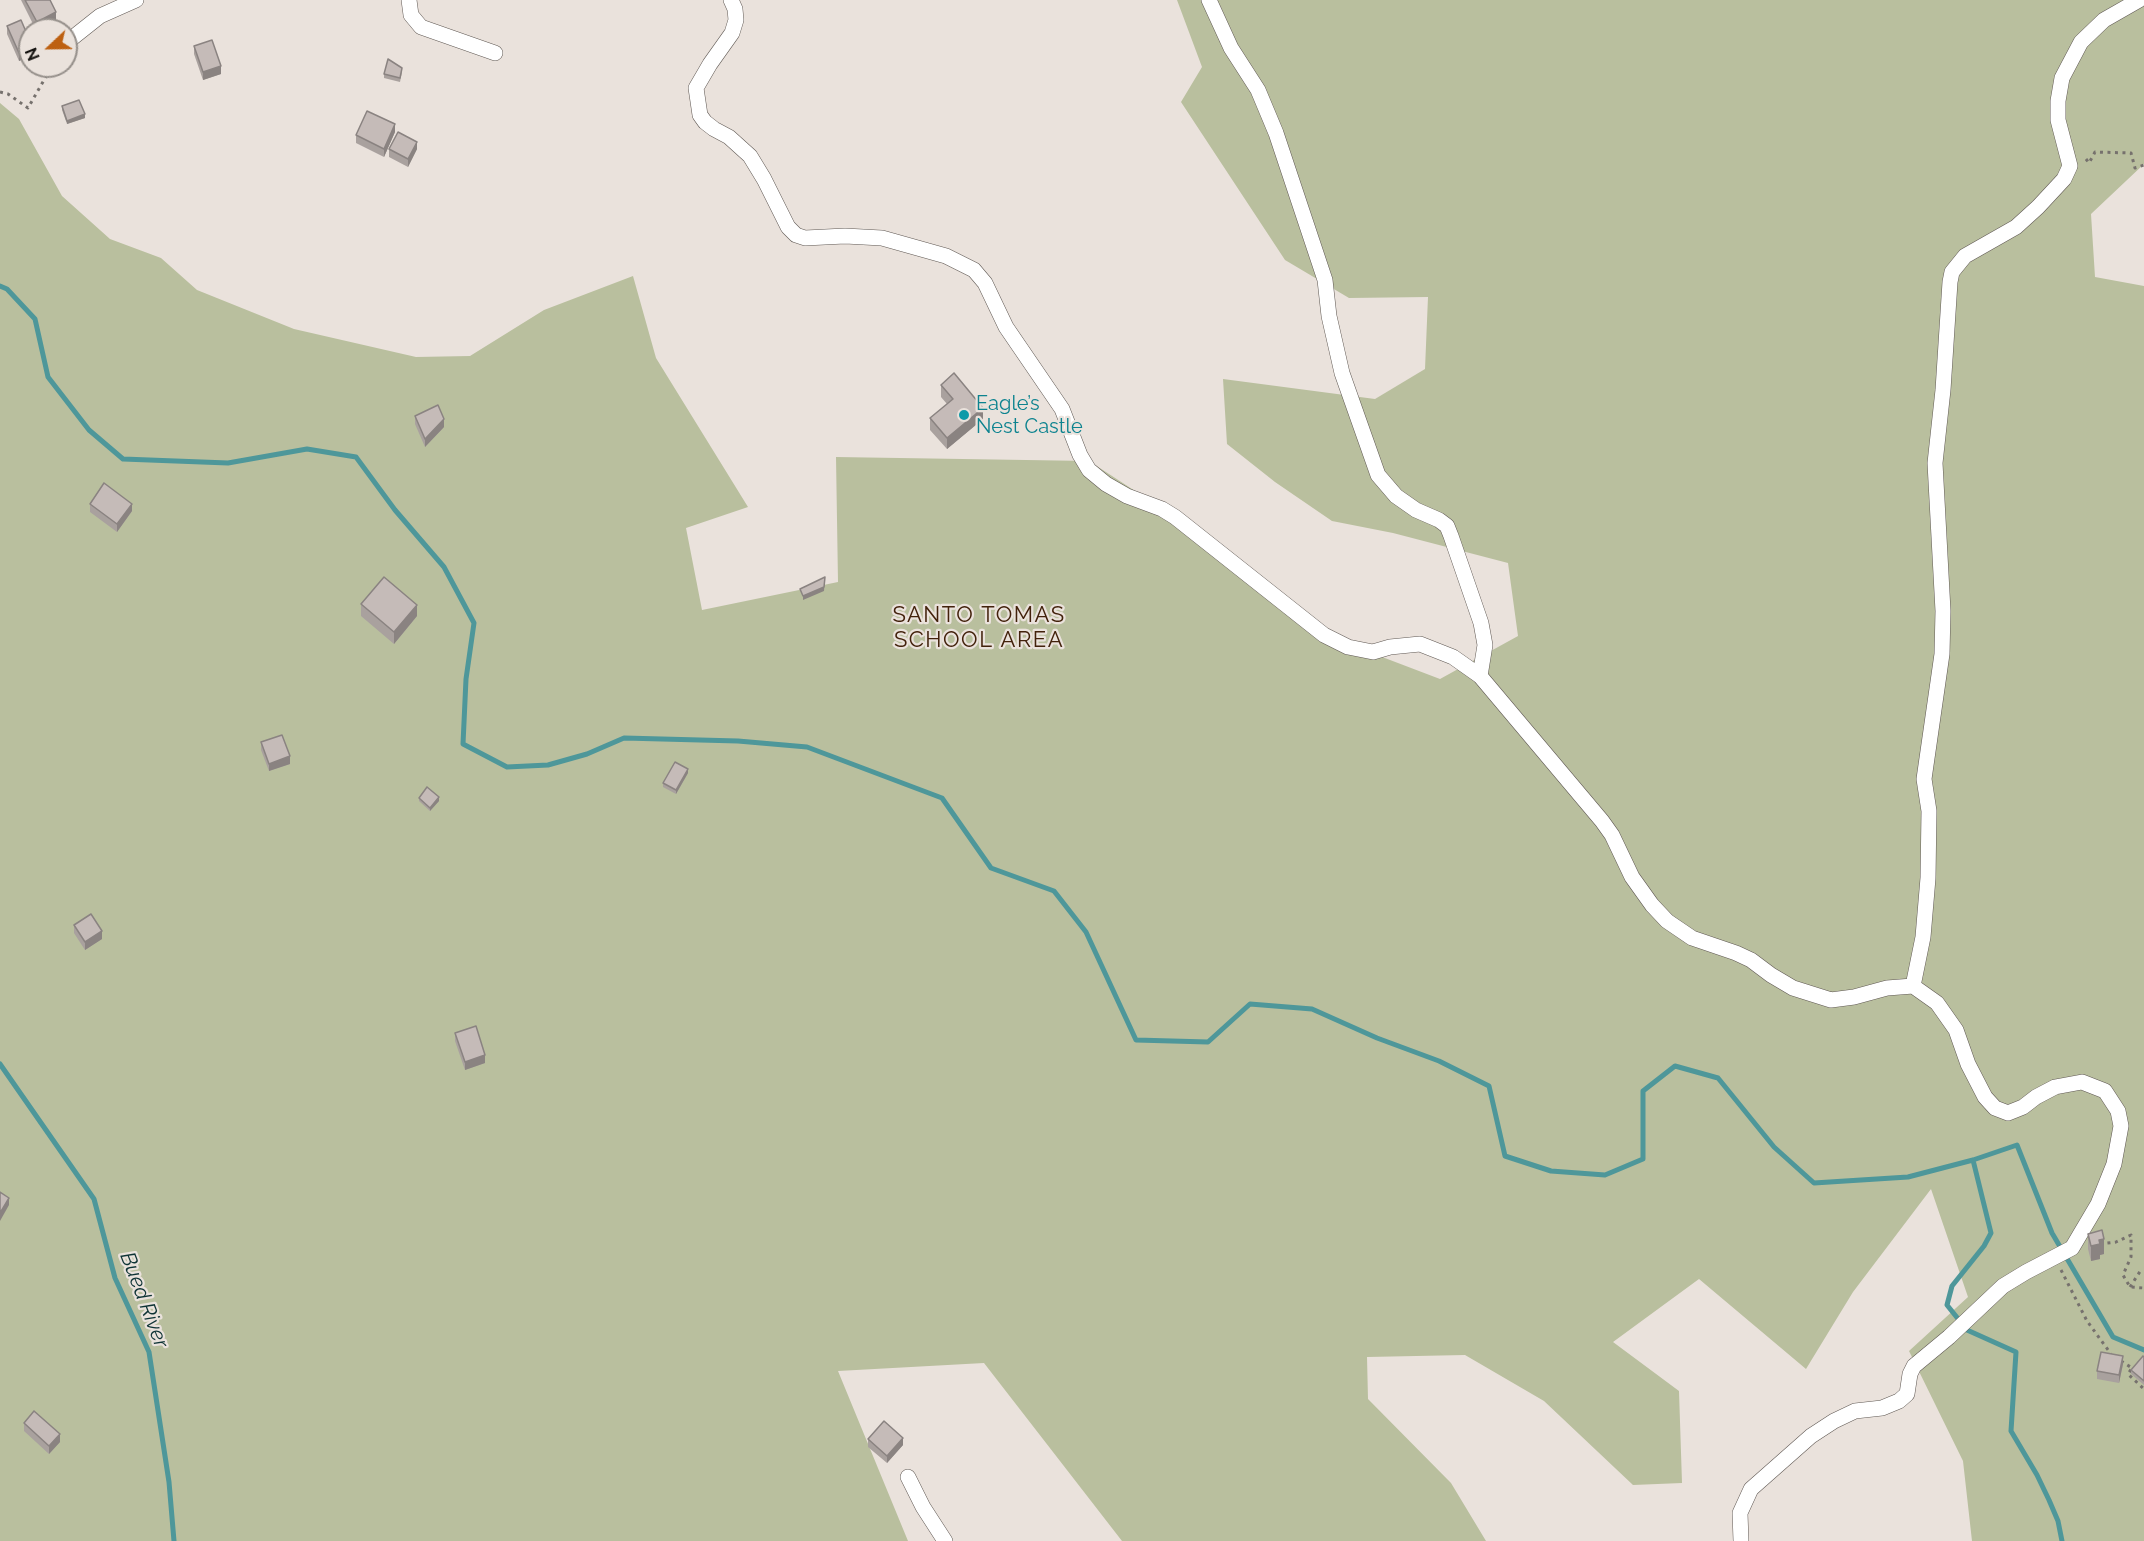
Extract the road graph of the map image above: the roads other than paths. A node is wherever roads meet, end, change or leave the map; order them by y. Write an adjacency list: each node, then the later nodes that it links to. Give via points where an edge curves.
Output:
1 (136, 0): 6 (street, via 100,16)
2 (409, 0): 7 (street, via 411,15 421,27)
3 (732, 0): 8 (street, via 736,20 732,33 696,88 700,115 750,156 796,235 882,238 946,256 974,270 986,283 1006,327 1062,409 1089,470 1106,484 1175,517 1324,635 1348,647 1373,652 1420,644 1453,657)
4 (1209, 0): 8 (street, via 1231,48 1258,90 1276,133 1325,279 1342,374 1378,476 1396,496 1447,526 1452,536 1485,645)
5 (2139, 0): 9 (street, via 2104,20 2081,42 2062,78 2058,120 2070,165 2064,179 2016,227 1958,263 1950,282 1935,462 1942,654 1924,779 1929,811 1928,878 1923,937)
6 (78, 33)
7 (495, 53)
8 (1480, 676): 9 (street, via 1602,821 1632,877 1667,921 1692,938 1751,960 1793,988 1815,997 1831,1000)
9 (1913, 986): 12 (street, via 1937,1003 1956,1030 1968,1064 1995,1108 2008,1113 2055,1087 2082,1082 2105,1091 2118,1112 2121,1126 2111,1173 2072,1248 2003,1286 1914,1366 1907,1394 1882,1408 1855,1411 1834,1421 1751,1488 1740,1513)
10 (908, 1477): 11 (street)
11 (945, 1541)
12 (1741, 1541)

